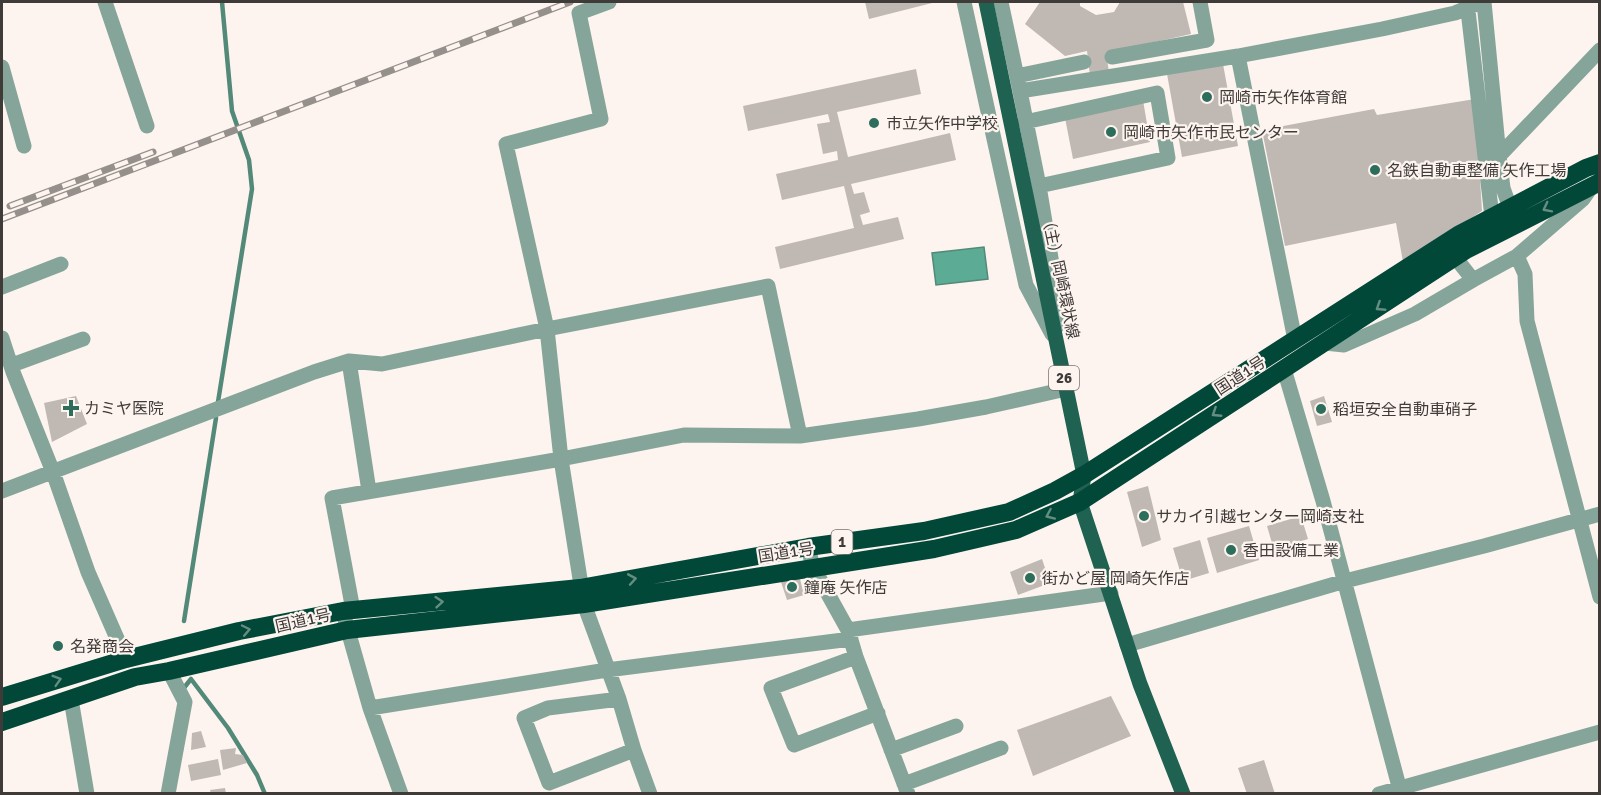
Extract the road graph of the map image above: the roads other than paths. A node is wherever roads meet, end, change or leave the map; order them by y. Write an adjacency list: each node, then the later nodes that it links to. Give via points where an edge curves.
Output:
1 (105, 2): 15 (street)
2 (609, 2): 28 (street, via 579,13 601,119 506,144)
3 (964, 2): 33 (street, via 1026,285)
4 (986, 2): 33 (main road, （主）岡崎環状線 / 26)
5 (1001, 2): 13 (street)
6 (1200, 2): 10 (street, via 1207,40)
7 (1475, 3): 9 (street, via 1455,13); 17 (street)
8 (1599, 50): 17 (street)
9 (1238, 56): 13 (street); 31 (street)
10 (1112, 57)
11 (1084, 62): 13 (street)
12 (2, 68): 16 (street)
13 (1018, 84): 14 (street)
14 (1025, 122): 20 (street); 20 (street, via 1157,93 1168,158)
15 (147, 126)
16 (24, 146)
17 (1492, 159): 21 (street); 22 (street)
18 (1599, 163): 21 (highway, 国道1号 / 1)
19 (1597, 183): 23 (street); 24 (highway, 国道1号 / 1, one-way to 24)
20 (1039, 186): 33 (street, via 1056,288)
21 (1510, 208): 22 (highway, 国道1号 / 1)
22 (1492, 217): 31 (highway, 国道1号 / 1)
23 (1517, 256): 26 (street); 46 (street, via 1525,274 1527,321)
24 (1455, 257): 26 (street); 32 (highway, 国道1号 / 1, one-way to 32)
25 (61, 264): 27 (street)
26 (1473, 280): 32 (street, via 1406,319 1344,345)
27 (2, 287)
28 (547, 329): 34 (street, via 382,364); 38 (street, via 768,286); 39 (street)
29 (2, 338): 36 (street)
30 (83, 339): 36 (street)
31 (1296, 340): 41 (highway, 国道1号 / 1)
32 (1326, 343): 35 (highway, 国道1号 / 1)
33 (1058, 344): 37 (main road, （主）岡崎環状線 / 26)
34 (349, 361): 40 (street); 43 (street)
35 (1284, 369): 44 (highway, 国道1号 / 1, one-way to 44); 49 (street)
36 (9, 371): 40 (street)
37 (1066, 389): 38 (street, via 987,407); 41 (main road, （主）岡崎環状線 / 26)
38 (800, 436): 39 (street, via 684,435)
39 (561, 459): 43 (street); 51 (street)
40 (53, 472): 42 (street); 58 (street, via 88,572)
41 (1084, 475): 44 (main road, （主）岡崎環状線 / 26); 47 (highway, 国道1号 / 1, via 1009,512 924,531)
42 (2, 491)
43 (369, 492): 53 (street, via 332,498)
44 (1080, 502): 48 (highway, 国道1号 / 1, one-way to 48, via 1016,530 934,549); 50 (main road, （主）岡崎環状線 / 26)
45 (1599, 514): 46 (street)
46 (1580, 519): 49 (street); 52 (street)
47 (808, 547): 48 (street); 51 (highway, 国道1号 / 1, one-way to 47)
48 (813, 567): 51 (highway, 国道1号 / 1); 55 (street)
49 (1345, 581): 56 (street); 73 (street)
50 (1111, 592): 55 (street); 56 (main road, （主）岡崎環状線 / 26)
51 (582, 596): 53 (highway, 国道1号 / 1, one-way to 51); 54 (highway, 国道1号 / 1); 59 (street)
52 (1599, 597)
53 (348, 610): 54 (street); 58 (highway, 国道1号 / 1, one-way to 53)
54 (347, 630): 60 (highway, 国道1号 / 1); 64 (street)
55 (850, 634): 57 (street); 59 (street)
56 (1127, 645): 78 (main road, （主）岡崎環状線 / 26)
57 (856, 657): 65 (street); 65 (street, via 771,688 794,746)
58 (126, 659): 61 (highway, 国道1号 / 1, one-way to 58)
59 (607, 670): 63 (street); 64 (street)
60 (169, 671): 62 (highway, 国道1号 / 1, via 135,677); 75 (street, via 185,702)
61 (2, 697)
62 (71, 699): 66 (highway, 国道1号 / 1); 74 (street)
63 (619, 699): 70 (street); 70 (street, via 548,708 524,718 549,783)
64 (370, 708): 76 (street)
65 (878, 714): 71 (street)
66 (2, 722)
67 (956, 726): 71 (street)
68 (1599, 732): 73 (street)
69 (1000, 748): 72 (street)
70 (634, 750): 77 (street)
71 (891, 750): 72 (street)
72 (906, 789)
73 (1400, 791): 79 (street)
74 (87, 794)
75 (168, 794)
76 (401, 794)
77 (650, 794)
78 (1183, 794)
79 (1379, 794)

